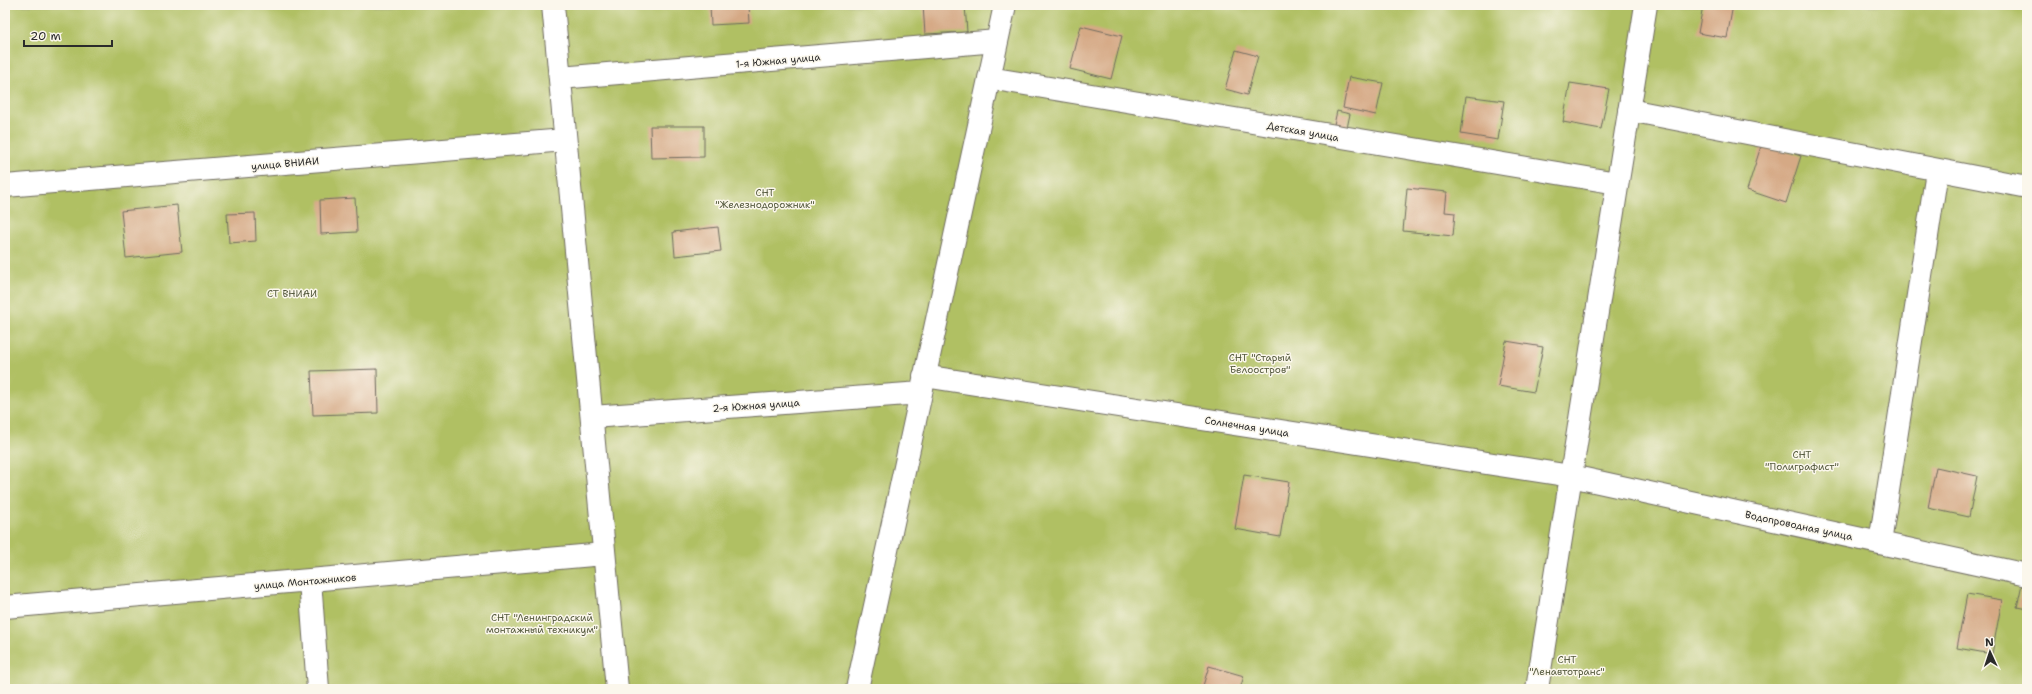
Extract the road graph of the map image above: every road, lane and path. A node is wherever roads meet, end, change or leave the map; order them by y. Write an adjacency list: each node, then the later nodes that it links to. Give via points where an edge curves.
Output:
1 (553, 5): 5 (street)
2 (1005, 5): 4 (street)
3 (1646, 5): 7 (street)
4 (997, 41): 5 (street, 1-я Южная улица); 6 (street)
5 (560, 78): 8 (street)
6 (989, 78): 10 (street, Детская улица); 13 (street)
7 (1629, 110): 9 (street); 10 (street)
8 (565, 140): 11 (street, улица ВНИАИ); 14 (street)
9 (1937, 171): 12 (street); 16 (street)
10 (1617, 183): 15 (street)
11 (5, 186)
12 (2027, 187)
13 (922, 385): 14 (street, 2-я Южная улица); 15 (street, Солнечная улица); 23 (street)
14 (592, 417): 17 (street)
15 (1571, 476): 16 (street, Водопроводная улица); 24 (street)
16 (1880, 543): 18 (street, Водопроводная улица)
17 (604, 554): 19 (street, улица Монтажников); 22 (street)
18 (2027, 575)
19 (310, 580): 20 (street, улица Монтажников); 21 (street)
20 (5, 607)
21 (318, 689)
22 (617, 689)
23 (856, 689)
24 (1537, 689)

